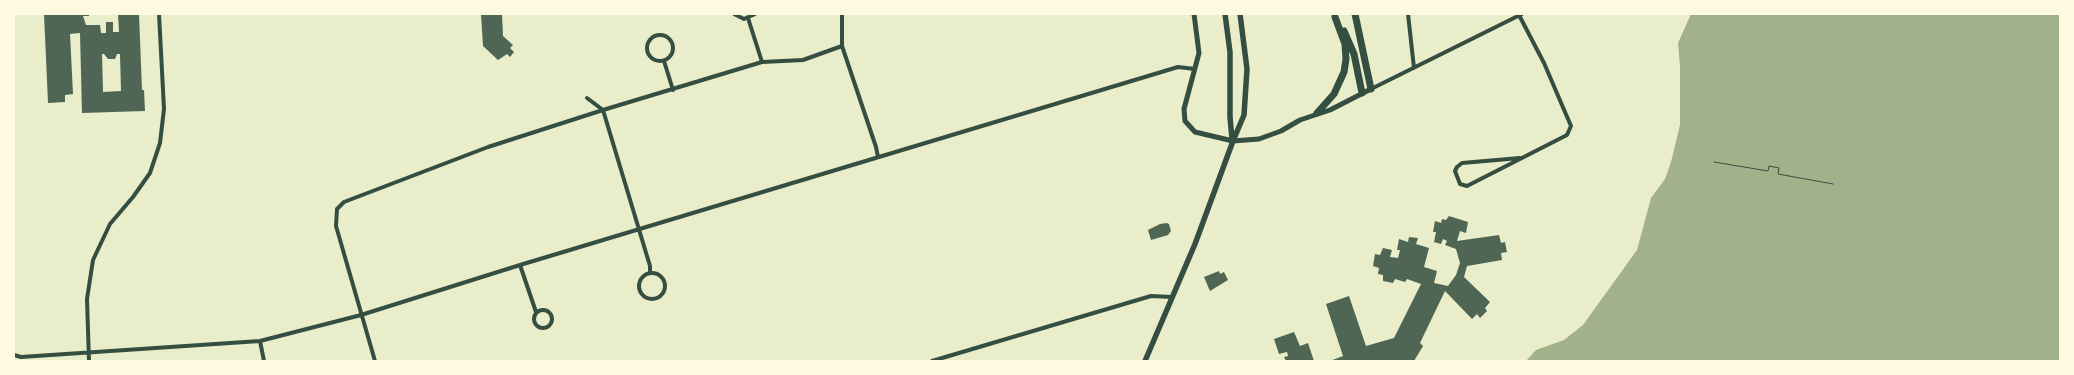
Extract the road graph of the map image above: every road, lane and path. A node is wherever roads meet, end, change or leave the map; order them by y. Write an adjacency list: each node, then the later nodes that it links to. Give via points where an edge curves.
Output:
1 (160, 14): 36 (street, via 164,108 160,143 150,173 110,224 93,260 87,300)
2 (734, 14): 12 (street)
3 (755, 14): 12 (street)
4 (842, 14): 13 (street)
5 (1194, 14): 17 (street, via 1199,42)
6 (1225, 14): 24 (main road, via 1230,52)
7 (1240, 14): 24 (main road, via 1247,69 1244,115)
8 (1355, 14): 18 (highway)
9 (1408, 14): 16 (street)
10 (1521, 15): 16 (street); 26 (street, via 1571,126 1567,135)
11 (1334, 16): 20 (highway, via 1354,54); 23 (highway, via 1345,44 1344,72 1334,94)
12 (748, 18): 15 (street)
13 (842, 46): 15 (street, via 803,60); 25 (street)
14 (664, 62): 14 (street, via 671,57 673,44 664,36 655,36 646,46 648,55 655,61); 19 (street)
15 (762, 62): 19 (street)
16 (1414, 68): 18 (street)
17 (1195, 69): 24 (street, via 1184,109 1185,120 1195,132); 25 (street, via 1178,67)
18 (1371, 89): 20 (street)
19 (673, 90): 22 (street)
20 (1362, 93): 23 (street, via 1330,110)
21 (587, 98): 22 (street)
22 (603, 110): 29 (street); 34 (street, via 488,147 344,202 337,208 336,226)
23 (1316, 113): 24 (street, via 1259,139)
24 (1233, 141): 32 (main road)
25 (878, 157): 29 (street)
26 (1520, 158): 26 (street, via 1462,163 1456,172 1460,184 1467,186)
27 (1714, 162): 28 (path, via 1768,172 1769,166 1779,168 1778,174)
28 (1833, 184)
29 (639, 229): 30 (street); 31 (street)
30 (520, 265): 33 (street); 34 (street)
31 (650, 273): 31 (street, via 639,285 644,296 652,299 660,296 665,285 662,277)
32 (1172, 297): 41 (street, via 1152,296); 42 (main road)
33 (536, 312): 33 (street, via 535,324 540,327 549,325 552,320 549,312)
34 (361, 315): 35 (street); 40 (street)
35 (260, 341): 36 (street); 39 (street)
36 (89, 353): 37 (street); 38 (street)
37 (14, 355)
38 (89, 361)
39 (264, 361)
40 (375, 361)
41 (932, 361)
42 (1146, 361)

